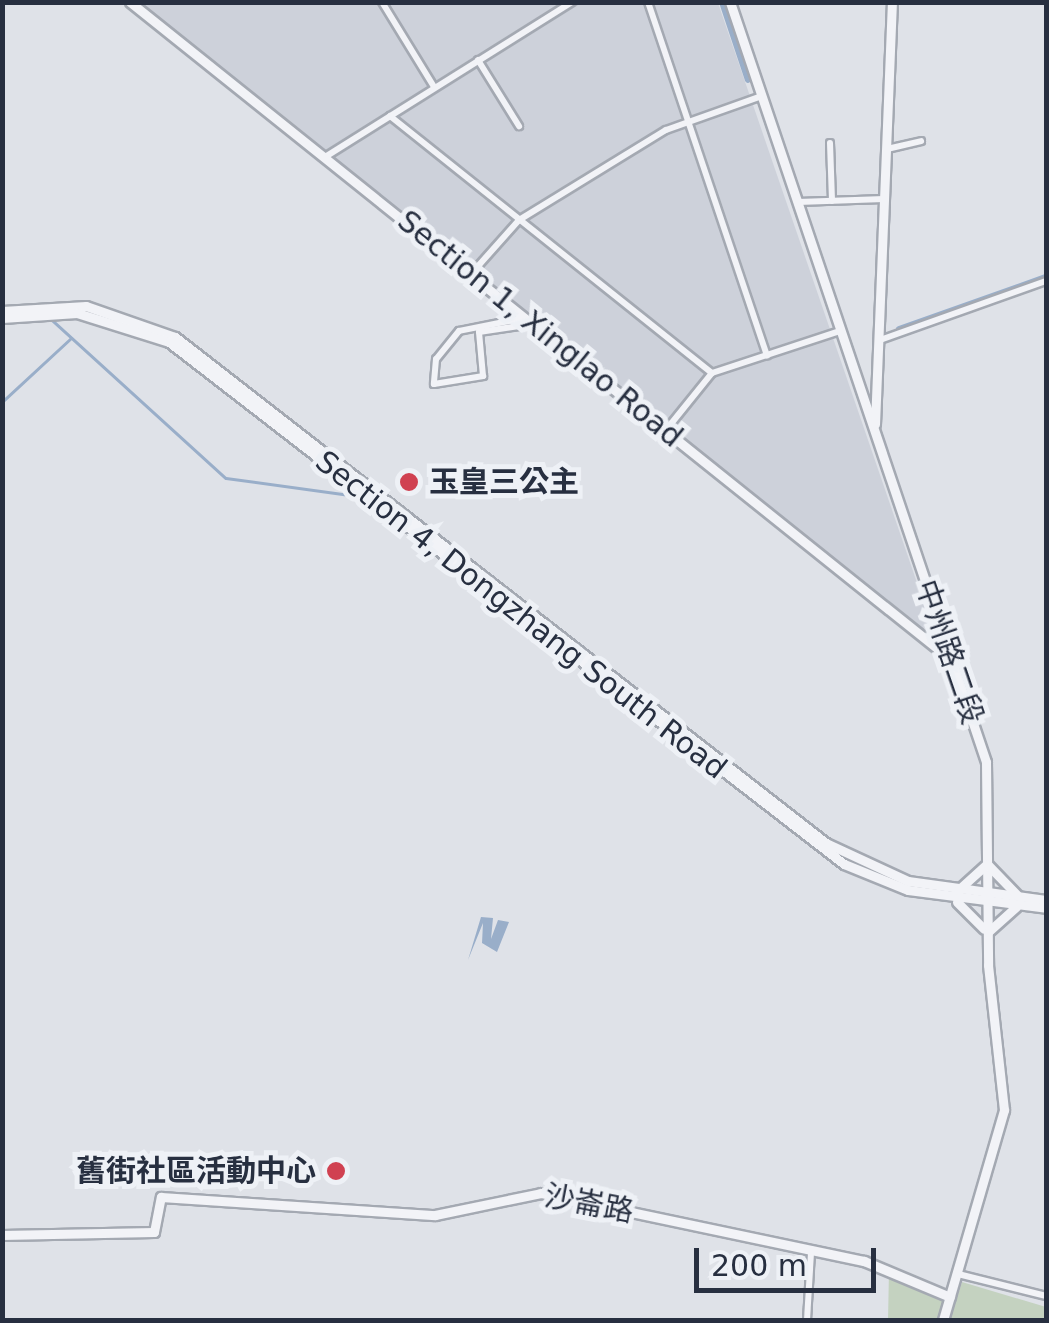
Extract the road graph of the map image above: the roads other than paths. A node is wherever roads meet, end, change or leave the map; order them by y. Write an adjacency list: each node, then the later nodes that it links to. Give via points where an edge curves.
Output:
1 (130, 2): 16 (street, Section 1, Xinglao Road)
2 (382, 2): 8 (street)
3 (572, 2): 7 (street)
4 (648, 2): 11 (street)
5 (730, 2): 9 (street, 中州路二段)
6 (892, 2): 15 (street)
7 (478, 60): 8 (street); 12 (street)
8 (434, 87): 10 (street)
9 (762, 96): 11 (street); 19 (street, 中州路二段)
10 (390, 116): 16 (street); 20 (street)
11 (688, 120): 20 (street); 27 (street)
12 (518, 126)
13 (921, 141): 15 (street)
14 (830, 143): 18 (street)
15 (887, 149): 17 (street)
16 (324, 157): 21 (street, Section 1, Xinglao Road)
17 (886, 199): 18 (street); 26 (street)
18 (832, 201): 19 (street)
19 (798, 202): 25 (street, 中州路二段)
20 (520, 220): 21 (street); 28 (street)
21 (471, 274): 24 (street, Section 1, Xinglao Road)
22 (1046, 281): 26 (street)
23 (2, 315): 33 (street, Section 4, Dongzhang South Road, via 77,313 169,342 811,843 866,876); 33 (street, Section 4, Dongzhang South Road, via 62,304 175,336 826,844 890,876)
24 (530, 321): 24 (street, via 459,330 431,370 434,384 483,376 479,332); 29 (street, Section 1, Xinglao Road)
25 (840, 331): 27 (street); 30 (street, 中州路二段)
26 (880, 340): 30 (street)
27 (766, 355): 28 (street)
28 (712, 372): 29 (street)
29 (666, 430): 31 (street, Section 1, Xinglao Road)
30 (875, 431): 31 (street, 中州路二段)
31 (948, 658): 32 (street, 中州路二段, via 986,762)
32 (987, 864): 33 (street); 34 (street, 中州路二段); 36 (street)
33 (953, 894): 34 (street, Section 4, Dongzhang South Road); 38 (street)
34 (987, 898): 36 (street, Section 4, Dongzhang South Road); 38 (street, 中州路二段)
35 (1046, 900): 36 (street, Section 4, Dongzhang South Road)
36 (1022, 902): 37 (street, Section 4, Dongzhang South Road); 38 (street)
37 (1046, 908)
38 (987, 935): 41 (street, 中州路二段, via 1004,1110)
39 (2, 1234): 40 (street, 沙崙路, via 154,1232 162,1198 435,1216 540,1193)
40 (811, 1252): 43 (street, 沙崙路, via 889,1268); 44 (street)
41 (958, 1274): 42 (street); 43 (street, 中州路二段)
42 (1046, 1296)
43 (950, 1297): 45 (street, 中州路二段)
44 (806, 1320)
45 (943, 1320)

